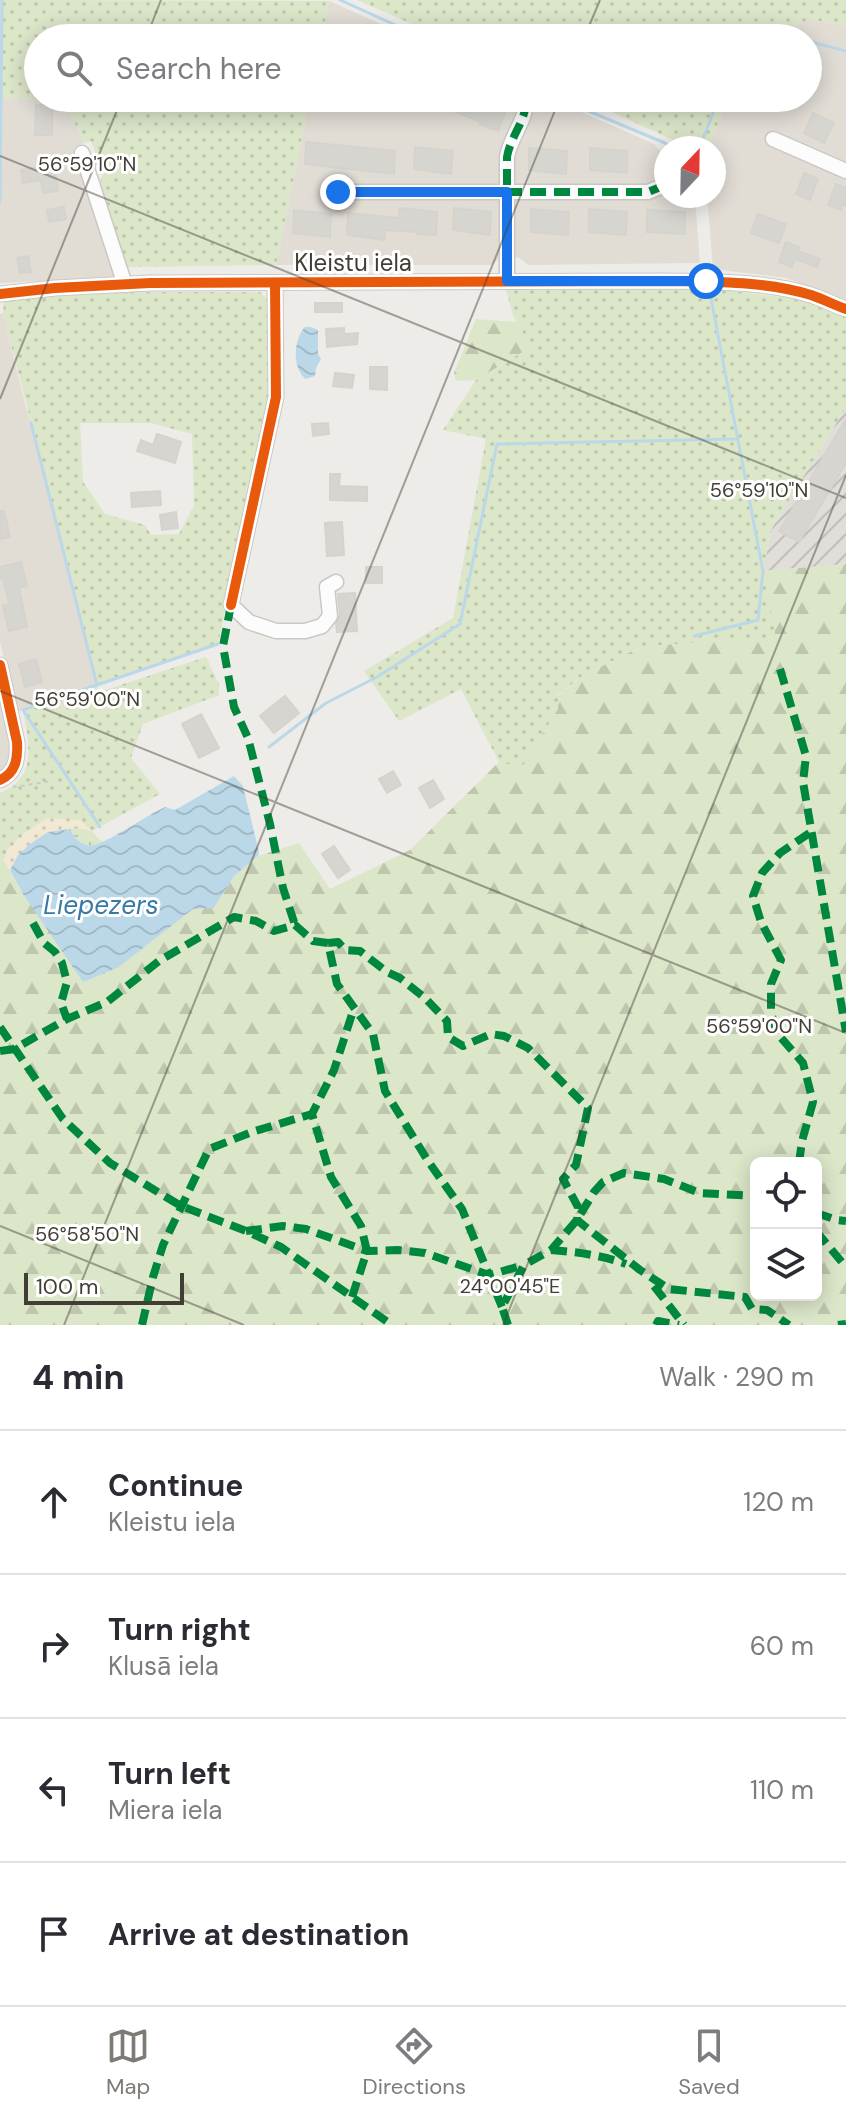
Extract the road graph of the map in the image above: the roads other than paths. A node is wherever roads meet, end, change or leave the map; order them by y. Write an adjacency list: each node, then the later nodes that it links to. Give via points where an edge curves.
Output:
1 (524, 112): 7 (street, via 508,151)
2 (773, 139): 4 (street)
3 (82, 153): 10 (street)
4 (846, 171)
5 (654, 190): 7 (street)
6 (338, 192): 7 (street)
7 (507, 192): 8 (street)
8 (507, 281): 9 (street, Kleistu iela); 12 (street, Kleistu iela, via 706,281 774,287)
9 (275, 283): 10 (street, Kleistu iela); 13 (street, via 276,397 231,605 249,622 276,631 305,631 322,626 330,616 327,587)
10 (125, 285): 11 (street, Kleistu iela)
11 (0, 294)
12 (846, 309)
13 (336, 582)
14 (0, 665): 15 (street, via 17,742 16,762)
15 (4, 778)

